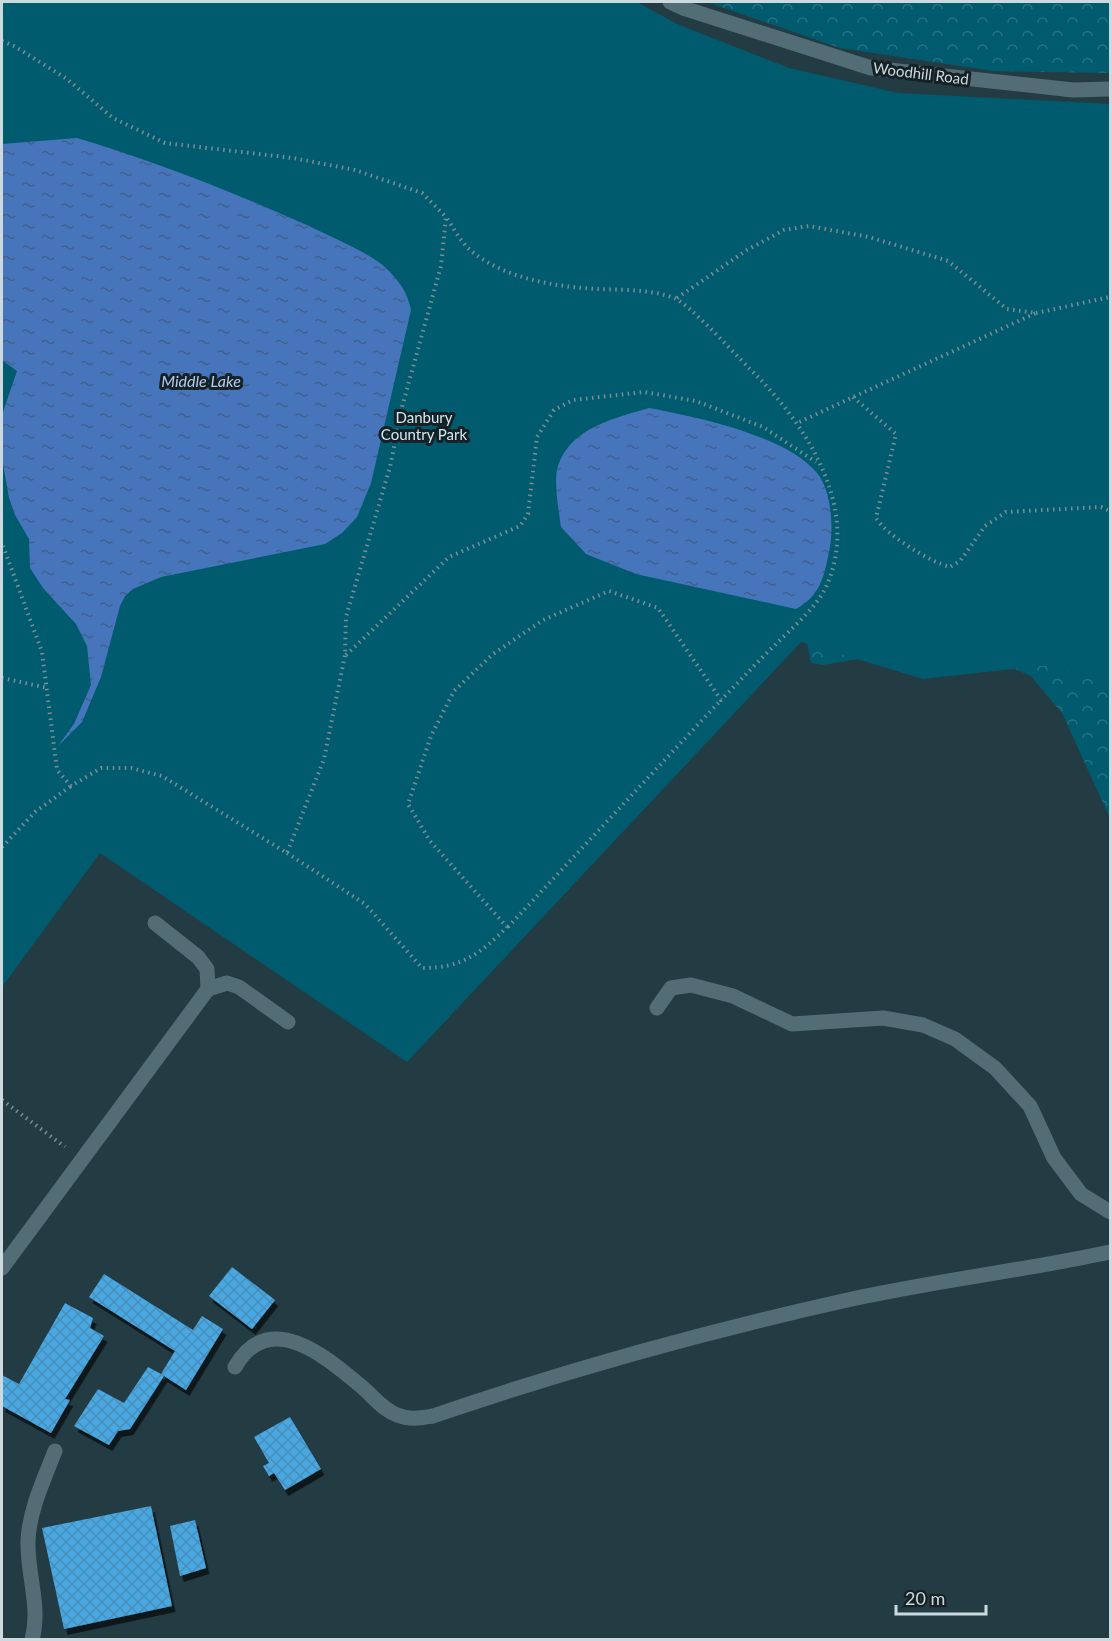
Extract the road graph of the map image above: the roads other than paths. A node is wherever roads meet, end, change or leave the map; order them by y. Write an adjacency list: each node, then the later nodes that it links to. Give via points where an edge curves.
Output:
1 (670, 2): 2 (street, Woodhill Road, via 871,68 1073,90)
2 (1110, 89)
3 (155, 923): 4 (street, via 198,957 207,969)
4 (208, 989): 6 (street, via 227,983 239,987); 9 (street)
5 (657, 1008): 7 (street, via 671,988 691,985 733,996 792,1024 883,1018 923,1025 955,1039 995,1068 1030,1106 1054,1158 1081,1194)
6 (288, 1022)
7 (1110, 1212)
8 (1110, 1252): 10 (street, via 842,1301 598,1363 433,1416 411,1419 383,1407 319,1353 289,1340 262,1340 244,1351)
9 (2, 1268)
10 (235, 1367)
11 (55, 1451): 12 (street, via 40,1489 28,1541 37,1622)
12 (32, 1640)

